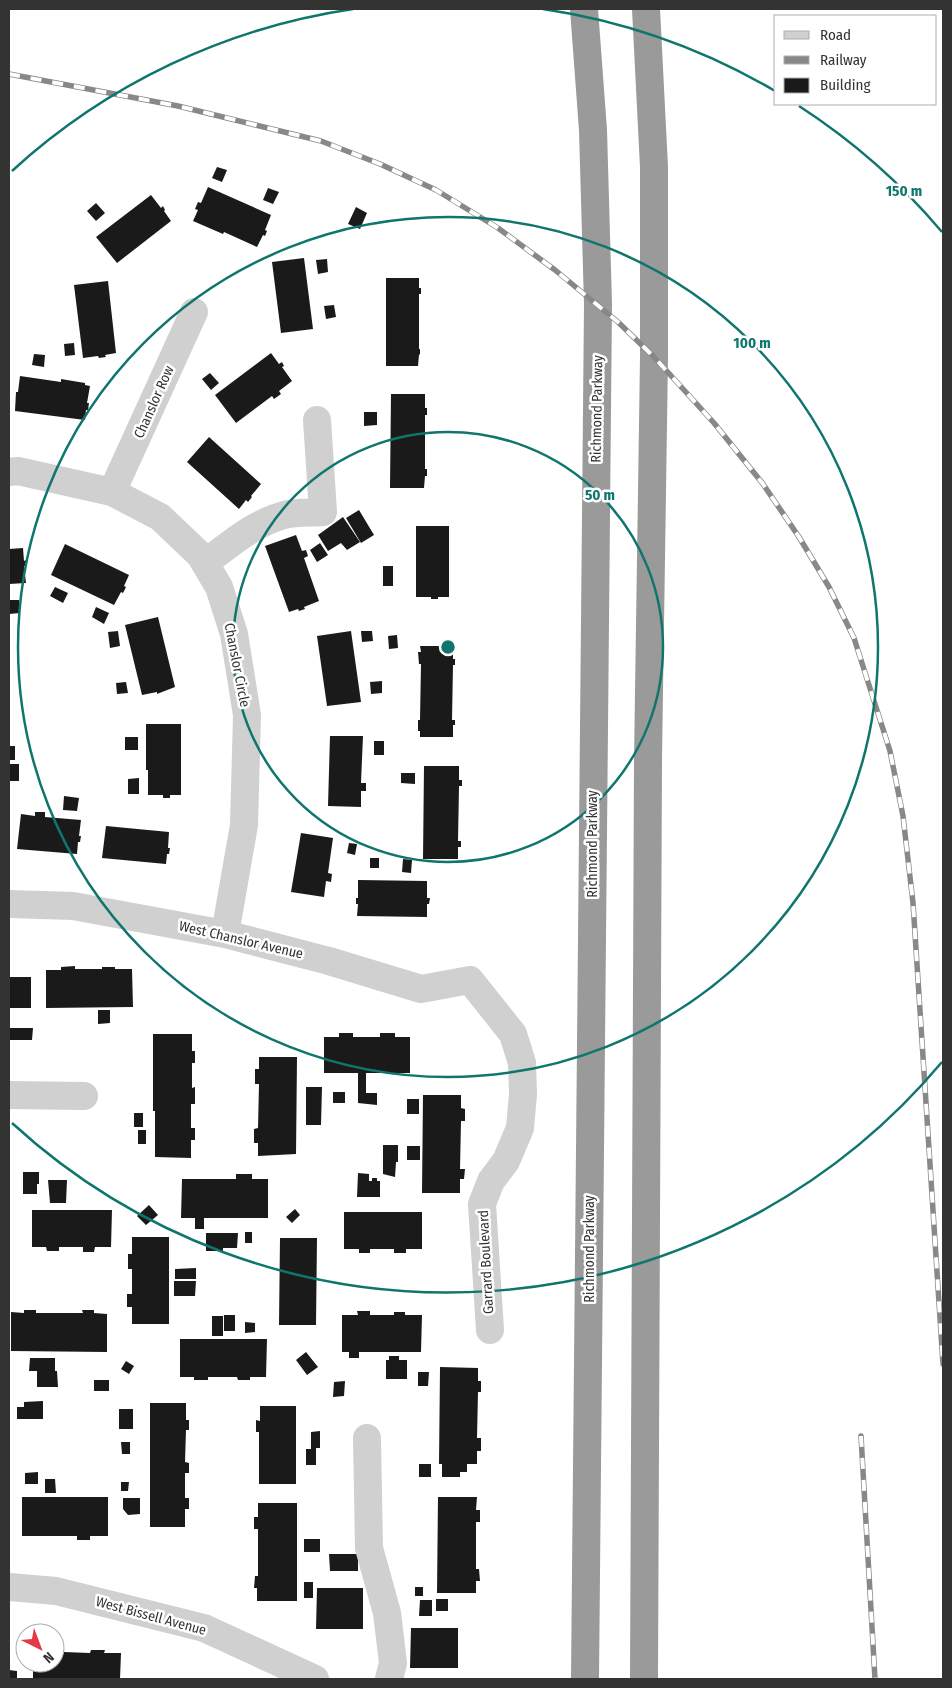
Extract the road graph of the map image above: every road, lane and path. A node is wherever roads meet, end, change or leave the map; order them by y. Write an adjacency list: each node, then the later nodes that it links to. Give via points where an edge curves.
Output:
1 (584, 9): 18 (highway, Richmond Parkway, via 593,130 598,304)
2 (646, 9): 19 (highway, via 654,167 654,357 648,760)
3 (194, 312): 6 (street, Chanslor Row)
4 (317, 420): 7 (street, via 323,512 285,515 269,521)
5 (9, 472): 6 (street, Chanslor Circle, via 18,471)
6 (112, 492): 7 (street, Chanslor Circle, via 160,517)
7 (205, 563): 9 (street, Chanslor Circle, via 219,587 234,634 247,715 244,825)
8 (9, 904): 9 (street, West Chanslor Avenue, via 74,906)
9 (225, 934): 10 (street, West Chanslor Avenue, via 421,989)
10 (470, 980): 13 (street, Garrard Boulevard, via 513,1034 522,1063 520,1128 482,1204)
11 (9, 1095): 12 (street)
12 (84, 1096)
13 (490, 1330)
14 (367, 1438): 17 (street, via 369,1548 387,1613 393,1663)
15 (9, 1586): 16 (street, West Bissell Avenue, via 56,1591 204,1628)
16 (315, 1679)
17 (389, 1679)
18 (585, 1679)
19 (644, 1679)

